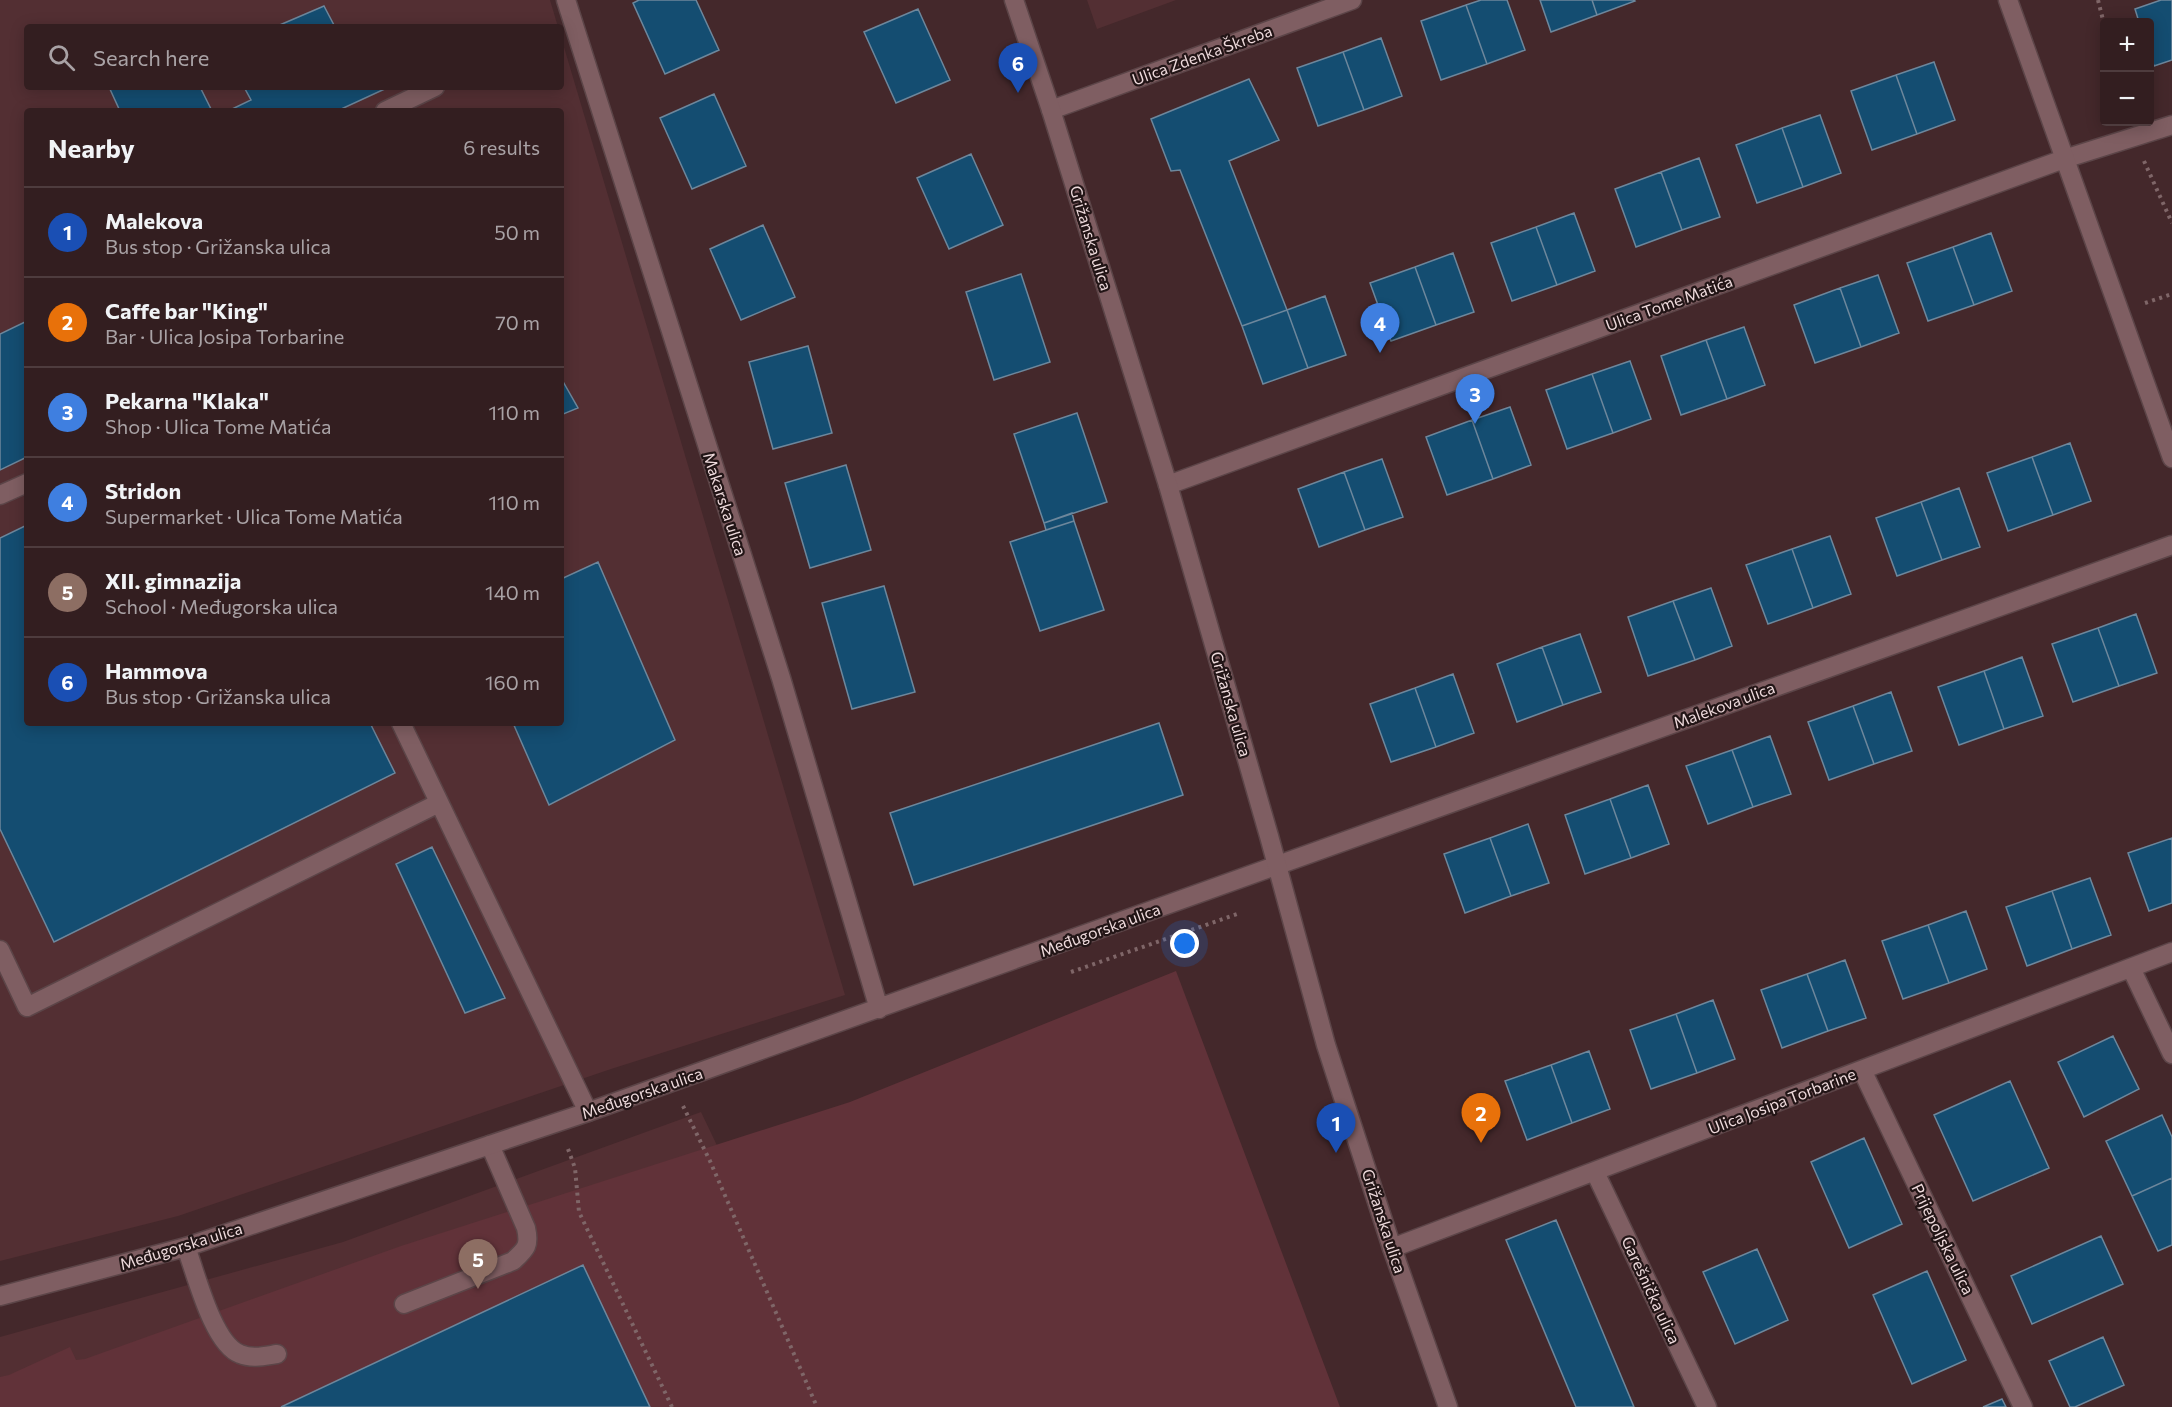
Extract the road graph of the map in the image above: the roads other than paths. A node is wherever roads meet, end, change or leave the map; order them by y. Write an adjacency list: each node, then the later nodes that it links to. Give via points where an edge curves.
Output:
1 (566, 0): 5 (street, Makarska ulica)
2 (1014, 0): 8 (street, Grižanska ulica)
3 (1352, 0): 8 (street, Ulica Zdenka Škreba)
4 (2008, 0): 10 (street)
5 (567, 24): 22 (street, Makarska ulica, via 781,678)
6 (429, 90): 7 (street)
7 (391, 108)
8 (1051, 110): 13 (street, Grižanska ulica)
9 (2172, 125): 10 (street, Ulica Tome Matića)
10 (2064, 159): 11 (street); 13 (street, Ulica Tome Matića)
11 (2172, 458)
12 (24, 484): 14 (street)
13 (1168, 485): 18 (street, Grižanska ulica)
14 (0, 495)
15 (2172, 545): 18 (street, Malekova ulica)
16 (402, 726): 17 (street)
17 (439, 803): 19 (street, via 27,1007); 25 (street)
18 (1277, 865): 22 (street, Međugorska ulica); 29 (street, Grižanska ulica, via 1326,1045)
19 (0, 950)
20 (2172, 952): 21 (street, Ulica Josipa Torbarine)
21 (2131, 968): 23 (street); 24 (street, Ulica Josipa Torbarine)
22 (879, 1009): 25 (street, Međugorska ulica)
23 (2172, 1054)
24 (1863, 1070): 27 (street, Ulica Josipa Torbarine); 35 (street, Prijepoljska ulica)
25 (588, 1112): 26 (street, Međugorska ulica)
26 (490, 1145): 28 (street, Međugorska ulica); 31 (street, via 526,1228 529,1240 525,1251 513,1261)
27 (1595, 1172): 29 (street, Ulica Josipa Torbarine); 34 (street, Garešnička ulica)
28 (186, 1247): 30 (street, Međugorska ulica); 32 (street, via 216,1329 226,1344 238,1354 255,1358)
29 (1392, 1248): 33 (street, Grižanska ulica)
30 (0, 1296)
31 (404, 1304)
32 (277, 1354)
33 (1448, 1407)
34 (1707, 1407)
35 (2023, 1407)

